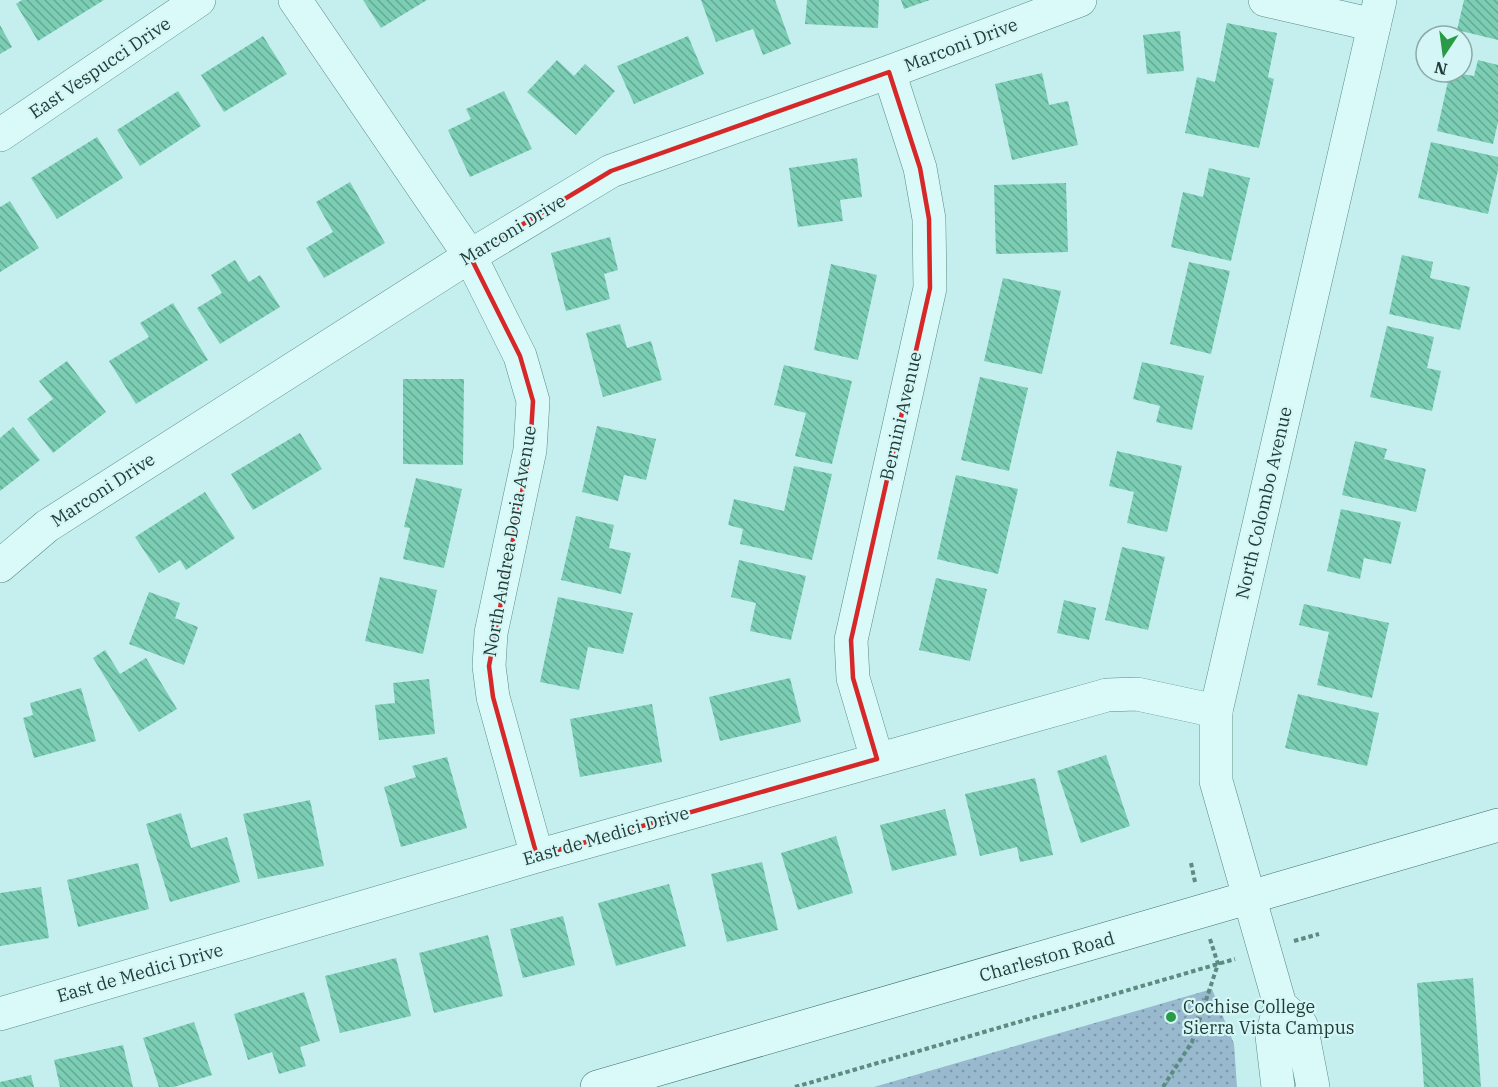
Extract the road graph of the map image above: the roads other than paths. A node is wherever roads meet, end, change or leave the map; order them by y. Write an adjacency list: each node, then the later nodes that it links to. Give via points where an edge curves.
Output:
1 (200, 0): 7 (street, East Vespucci Drive)
2 (295, 0): 8 (street, North Andrea Doria Avenue)
3 (1080, 0): 6 (street, Marconi Drive)
4 (1265, 0): 5 (street)
5 (1377, 12): 10 (street, North Colombo Avenue)
6 (889, 72): 8 (street, Marconi Drive, via 611,171); 11 (street, Bernini Avenue, via 920,168 929,219 930,288 851,640 853,678)
7 (0, 135)
8 (470, 256): 9 (street, Marconi Drive, via 47,526); 13 (street, North Andrea Doria Avenue, via 520,356 533,401 530,450 491,633 489,666 493,697)
9 (0, 566)
10 (1216, 711): 11 (street, East de Medici Drive, via 1137,694 1107,695); 14 (street, North Colombo Avenue, via 1216,781)
11 (877, 759): 13 (street, East de Medici Drive)
12 (1498, 825): 14 (street, Charleston Road)
13 (537, 855): 16 (street, East de Medici Drive)
14 (1250, 898): 15 (street, North Colombo Avenue); 17 (street, Charleston Road)
15 (1280, 1005): 18 (street, North Colombo Avenue, via 1272,1036); 19 (street, North Colombo Avenue, via 1301,1026)
16 (0, 1014)
17 (597, 1087)
18 (1278, 1087)
19 (1313, 1087)

